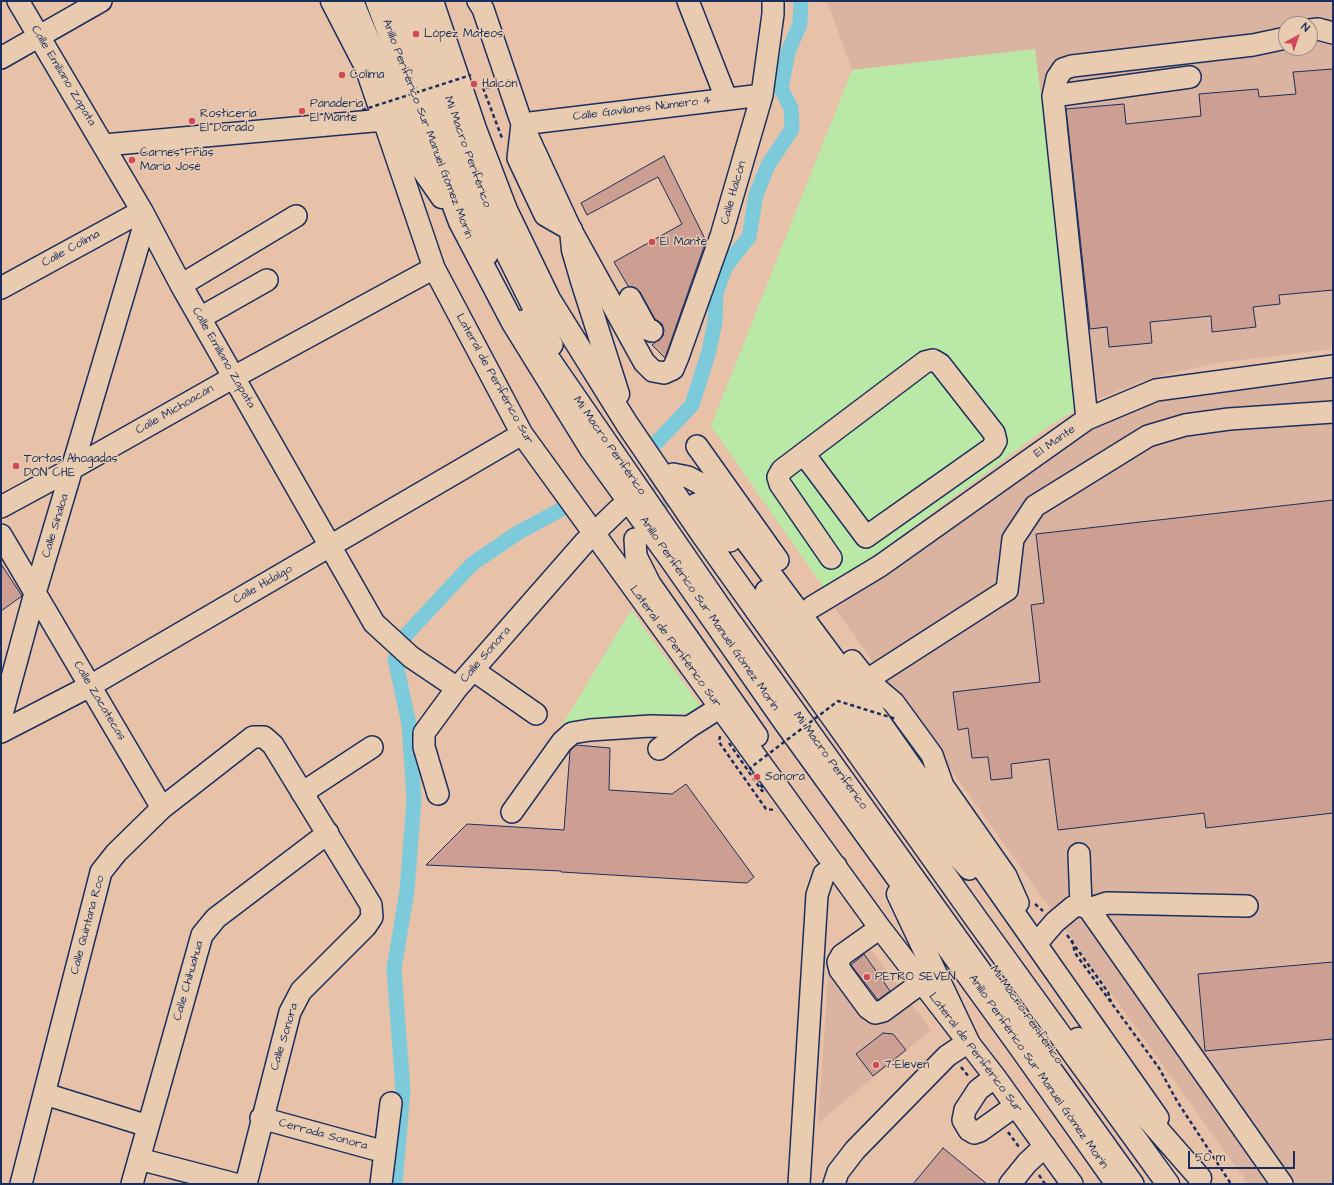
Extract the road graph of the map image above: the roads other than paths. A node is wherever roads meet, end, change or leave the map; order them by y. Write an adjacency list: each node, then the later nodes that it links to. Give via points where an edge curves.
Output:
1 (18, 1): 15 (street, Calle Emiliano Zapata)
2 (101, 1): 15 (street)
3 (332, 1): 18 (highway)
4 (340, 1): 18 (highway)
5 (351, 1): 18 (highway); 28 (highway, via 419,164)
6 (377, 1): 28 (highway, Anillo Periférico Sur Manuel Gómez Morín)
7 (397, 1): 103 (street, Mi Macro Periférico, via 447,157 483,246 518,314 725,614)
8 (415, 1): 104 (street, Mi Macro Periférico, via 436,68 496,232 562,365)
9 (432, 1): 41 (highway, via 475,129 506,210 549,299)
10 (478, 1): 24 (street, via 483,9)
11 (688, 1): 22 (street)
12 (773, 1): 20 (street, Calle Halcón)
13 (1318, 29): 14 (street)
14 (1333, 33)
15 (38, 36): 17 (street); 25 (street, Calle Emiliano Zapata)
16 (1278, 40): 21 (street, via 1253,46 1072,66 1063,70 1057,78)
17 (1, 58)
18 (364, 62): 23 (street, Lateral de Periférico Sur)
19 (1190, 77): 21 (street)
20 (762, 95): 22 (street, Calle Gavilanes Número 4); 29 (street, Calle Halcón, via 721,236 673,369 664,373 653,371 644,362)
21 (1053, 96): 40 (street)
22 (726, 98): 24 (street, Calle Gavilanes Número 4)
23 (384, 120): 25 (street); 30 (street, Lateral de Periférico Sur)
24 (522, 124): 29 (street, via 518,158 545,215)
25 (104, 145): 26 (street, Calle Emiliano Zapata)
26 (144, 215): 32 (street, Calle Emiliano Zapata); 33 (street, Calle Colima); 45 (street, Calle Sinaloa)
27 (296, 216): 32 (street)
28 (460, 222): 73 (highway, Anillo Periférico Sur Manuel Gómez Morín, via 513,323 591,449)
29 (571, 230): 41 (highway, via 573,250)
30 (434, 268): 38 (street, Calle Michoacán); 42 (street, Lateral de Periférico Sur)
31 (267, 280): 35 (street)
32 (181, 285): 35 (street, Calle Emiliano Zapata)
33 (1, 288)
34 (630, 298): 36 (street, via 647,329)
35 (200, 318): 38 (street, Calle Emiliano Zapata)
36 (652, 331)
37 (1333, 366): 40 (street, El Mante, via 1156,390)
38 (234, 377): 45 (street, Calle Michoacán); 53 (street, Calle Emiliano Zapata)
39 (1333, 412): 58 (street, via 1222,420 1185,425 1148,436 1035,506 1013,539 1007,590)
40 (1087, 419): 56 (street, El Mante, via 880,566)
41 (627, 424): 78 (highway, via 702,534)
42 (522, 434): 50 (street, Lateral de Periférico Sur); 53 (street, Calle Hidalgo)
43 (697, 446): 56 (street)
44 (804, 454): 44 (street, via 925,362 933,360 940,364 994,433 996,441 992,448 866,537); 54 (street, via 782,470 778,477 780,484)
45 (74, 468): 48 (street, Calle Michoacán); 55 (street, Calle Sinaloa)
46 (673, 474): 80 (street, via 688,477 701,484 716,498 868,705)
47 (696, 504): 80 (street, via 723,531 945,843)
48 (1, 507)
49 (620, 508): 50 (street, Calle Sonora)
50 (593, 534): 57 (street, Calle Sonora); 61 (street, Lateral de Periférico Sur)
51 (1, 535): 55 (street, Calle Zacatecas)
52 (635, 539): 75 (street, via 636,556 650,584 777,764)
53 (331, 546): 59 (street, Calle Hidalgo); 60 (street, Calle Emiliano Zapata, via 374,623 411,656)
54 (831, 558)
55 (35, 593): 59 (street, Calle Zacatecas); 63 (street, Calle Sinaloa)
56 (812, 607): 58 (street)
57 (473, 670): 60 (street, Calle Sonora); 62 (street)
58 (866, 680): 80 (street, via 894,703 932,755 943,786 1006,876)
59 (90, 686): 65 (street, Calle Hidalgo); 70 (street, Calle Zacatecas)
60 (457, 688): 69 (street, Calle Sonora, via 424,733 424,747)
61 (719, 708): 64 (street); 75 (street, Lateral de Periférico Sur)
62 (536, 714)
63 (1, 718)
64 (688, 727): 67 (street); 71 (street, via 650,726 572,733 562,742)
65 (1, 732)
66 (372, 747): 68 (street)
67 (659, 748)
68 (302, 793): 70 (street, Calle Quintana Roo, via 273,745 264,737 253,738); 72 (street)
69 (438, 794)
70 (162, 808): 84 (street, Calle Quintana Roo, via 116,853 101,872)
71 (512, 812)
72 (328, 833): 87 (street, Calle Sonora, via 371,906 372,917 301,991 290,1012); 88 (street, Calle Chihuahua, via 216,918 202,935)
73 (874, 844): 82 (highway); 102 (highway, Anillo Periférico Sur Manuel Gómez Morín)
74 (1079, 854): 77 (street)
75 (831, 859): 79 (street, Lateral de Periférico Sur); 99 (street, via 817,895)
76 (1247, 906): 77 (street, via 1107,903)
77 (1085, 907): 80 (street, via 1073,907 1055,922); 106 (street)
78 (977, 920): 92 (highway); 105 (highway)
79 (880, 928): 81 (street, Lateral de Periférico Sur); 81 (street, via 842,955 838,962 840,970 868,1008 875,1013 883,1011)
80 (1036, 944): 92 (street)
81 (921, 982): 82 (street, Lateral de Periférico Sur)
82 (968, 1042): 83 (street, Lateral de Periférico Sur); 100 (street, via 947,1056 856,1150 838,1172)
83 (995, 1076): 86 (street, Lateral de Periférico Sur); 86 (street, via 978,1090 965,1110 963,1120 969,1130 974,1134 980,1132)
84 (45, 1094): 88 (street); 94 (street, Calle Quintana Roo)
85 (391, 1103): 90 (street)
86 (1015, 1106): 89 (street, Lateral de Periférico Sur)
87 (261, 1118): 90 (street, Cerrada Sonora); 97 (street, Calle Sonora)
88 (148, 1126): 91 (street, Calle Chihuahua)
89 (1045, 1146): 93 (street, Lateral de Periférico Sur); 101 (street)
90 (384, 1152): 98 (street)
91 (139, 1159): 95 (street, Calle Chihuahua); 96 (street)
92 (1202, 1181)
93 (1070, 1183)
94 (21, 1184)
95 (132, 1184)
96 (235, 1184)
97 (246, 1184)
98 (382, 1184)
99 (799, 1184)
100 (834, 1184)
101 (1010, 1184)
102 (1117, 1184)
103 (1133, 1184)
104 (1146, 1184)
105 (1168, 1184)
106 (1282, 1184)

